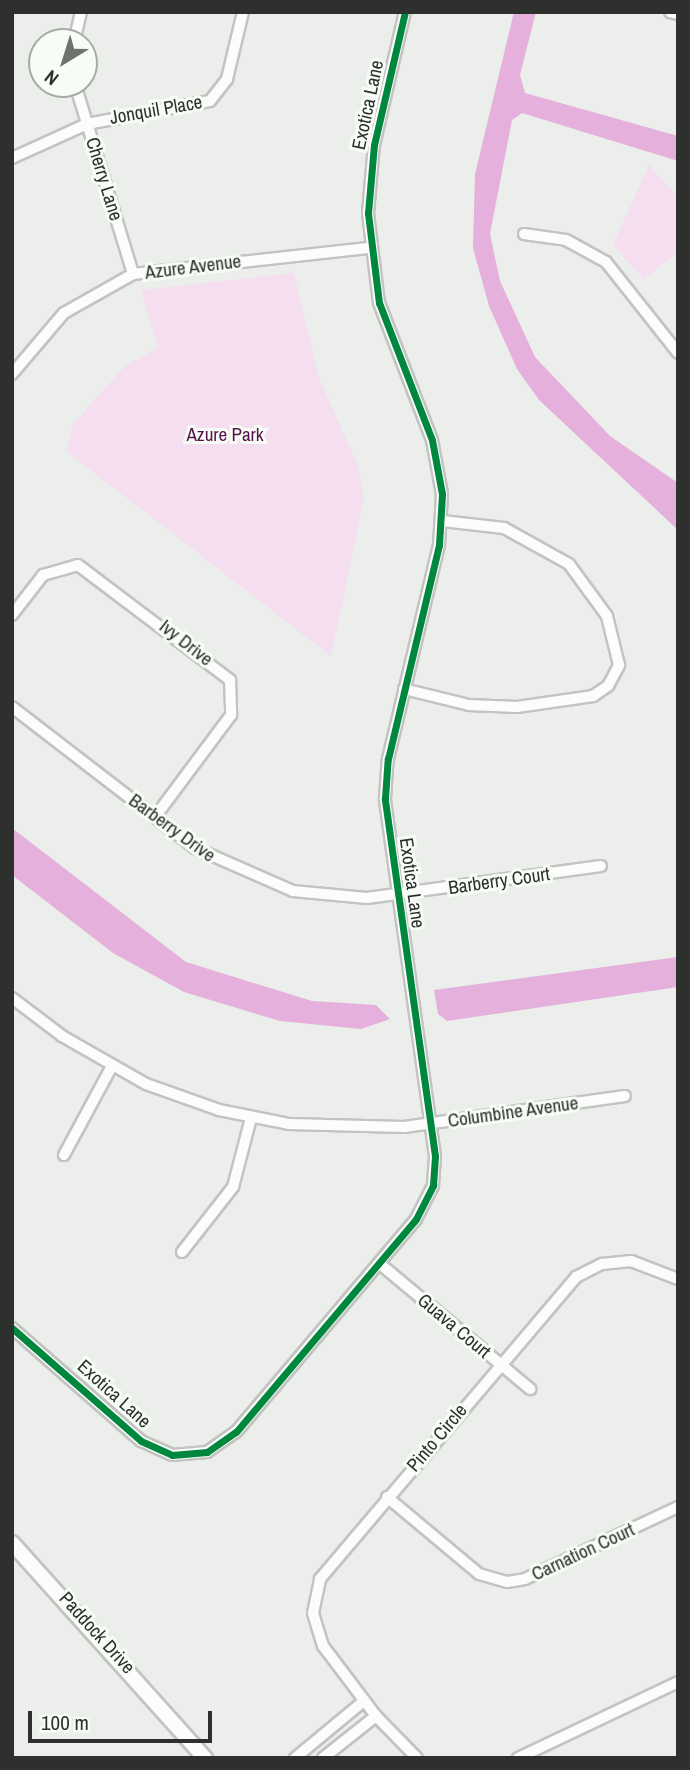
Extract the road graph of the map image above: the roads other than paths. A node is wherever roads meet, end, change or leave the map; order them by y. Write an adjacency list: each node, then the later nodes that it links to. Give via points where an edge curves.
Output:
1 (243, 12): 6 (street, Jonquil Place, via 227,79 210,101)
2 (405, 12): 9 (street, Exotica Lane, via 374,145)
3 (670, 12): 4 (street)
4 (678, 14)
5 (79, 98): 6 (street, Cherry Lane)
6 (87, 124): 7 (street, Jonquil Place); 10 (street, Cherry Lane)
7 (12, 158)
8 (524, 234): 11 (street, via 566,240 606,262)
9 (370, 248): 10 (street, Azure Avenue); 13 (street, Exotica Lane, via 388,337 439,466)
10 (133, 274): 12 (street, Azure Avenue, via 64,313)
11 (678, 353)
12 (12, 374)
13 (442, 521): 15 (street, Exotica Lane); 15 (street, via 505,528 569,564 607,616 619,665 608,686 593,696 517,707 469,705)
14 (12, 615): 17 (street, Ivy Drive, via 43,575 78,565 230,680 232,715)
15 (404, 690): 19 (street, Exotica Lane, via 385,779)
16 (12, 708): 17 (street, Barberry Drive)
17 (155, 817): 19 (street, Barberry Drive, via 223,864 272,885 346,898)
18 (601, 866): 19 (street, Barberry Court)
19 (398, 895): 24 (street, Exotica Lane)
20 (12, 998): 21 (street, Columbine Avenue)
21 (112, 1066): 23 (street, Columbine Avenue, via 182,1098); 25 (street)
22 (625, 1096): 24 (street, Columbine Avenue)
23 (251, 1118): 24 (street, Columbine Avenue, via 327,1128); 26 (street, via 233,1187)
24 (430, 1124): 27 (street, Exotica Lane, via 436,1166 431,1194)
25 (64, 1156)
26 (182, 1252)
27 (379, 1263): 29 (street, Exotica Lane, via 236,1432 198,1455 172,1455 141,1441); 30 (street, Guava Court)
28 (678, 1279): 30 (street, Pinto Circle, via 640,1262 593,1268 568,1284)
29 (12, 1328)
30 (499, 1364): 31 (street, Guava Court); 32 (street, Pinto Circle)
31 (530, 1390)
32 (387, 1497): 33 (street, Carnation Court, via 479,1574 507,1582 525,1579); 36 (street, Pinto Circle, via 325,1572 313,1604 323,1646)
33 (678, 1507)
34 (12, 1543): 38 (street, Paddock Drive)
35 (678, 1682): 42 (street)
36 (364, 1701): 37 (street, Pinto Circle); 39 (street)
37 (376, 1716): 40 (street); 41 (street, Pinto Circle)
38 (205, 1758)
39 (295, 1758)
40 (323, 1758)
41 (417, 1758)
42 (518, 1758)

